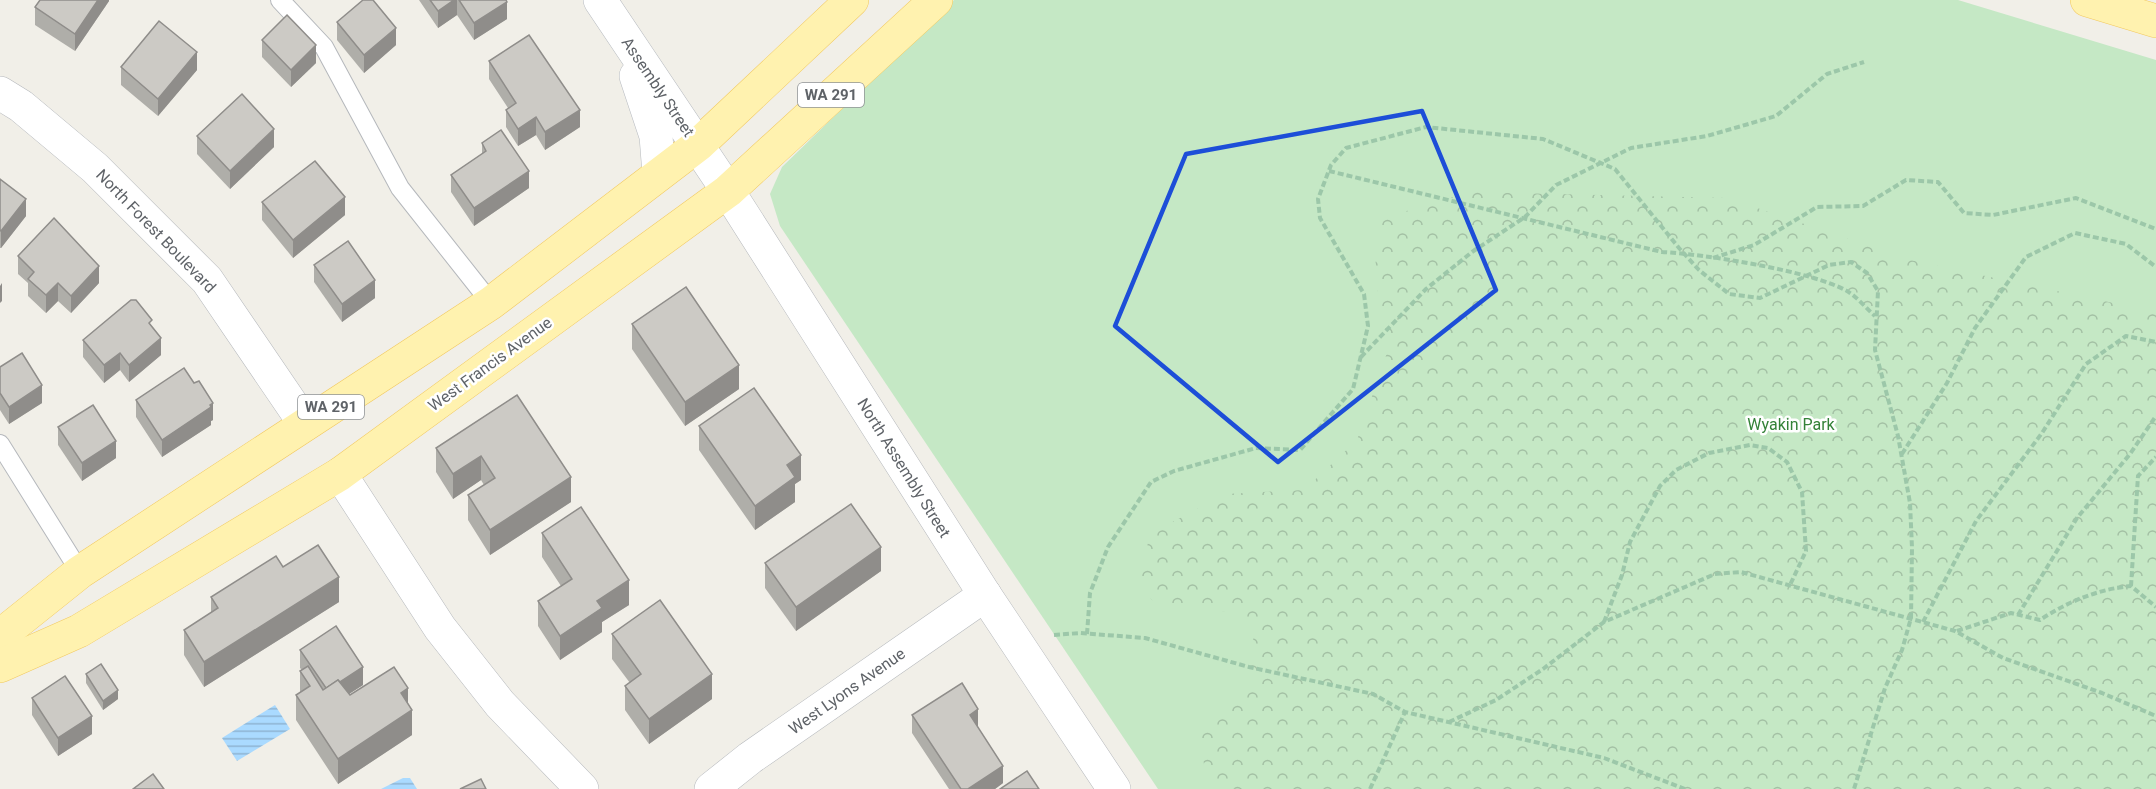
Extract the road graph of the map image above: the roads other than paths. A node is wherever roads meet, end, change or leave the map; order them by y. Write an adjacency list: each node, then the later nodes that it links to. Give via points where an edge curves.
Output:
1 (280, 0): 12 (lane, via 324,47 400,188)
2 (600, 0): 7 (street, Assembly Street)
3 (852, 0): 9 (main road, WA 291)
4 (936, 0): 11 (main road, West Francis Avenue / WA 291)
5 (2087, 0): 6 (main road)
6 (2156, 21)
7 (619, 30): 9 (street, Assembly Street); 10 (street, Assembly Street, via 651,116)
8 (0, 93): 13 (street, North Forest Boulevard, via 95,168 207,280)
9 (698, 145): 10 (main road, WA 291); 11 (street, North Assembly Street)
10 (659, 174): 12 (main road, WA 291)
11 (728, 191): 15 (main road, West Francis Avenue / WA 291); 17 (street, North Assembly Street)
12 (491, 303): 13 (main road, WA 291)
13 (305, 424): 16 (main road, WA 291)
14 (0, 444): 16 (lane)
15 (340, 474): 19 (main road, West Francis Avenue / WA 291, via 79,631); 20 (street, via 440,628 500,704)
16 (80, 572): 18 (main road, WA 291)
17 (985, 595): 21 (street, West Lyons Avenue); 22 (street, North Assembly Street)
18 (0, 636)
19 (0, 666)
20 (582, 789)
21 (711, 789)
22 (1114, 789)

